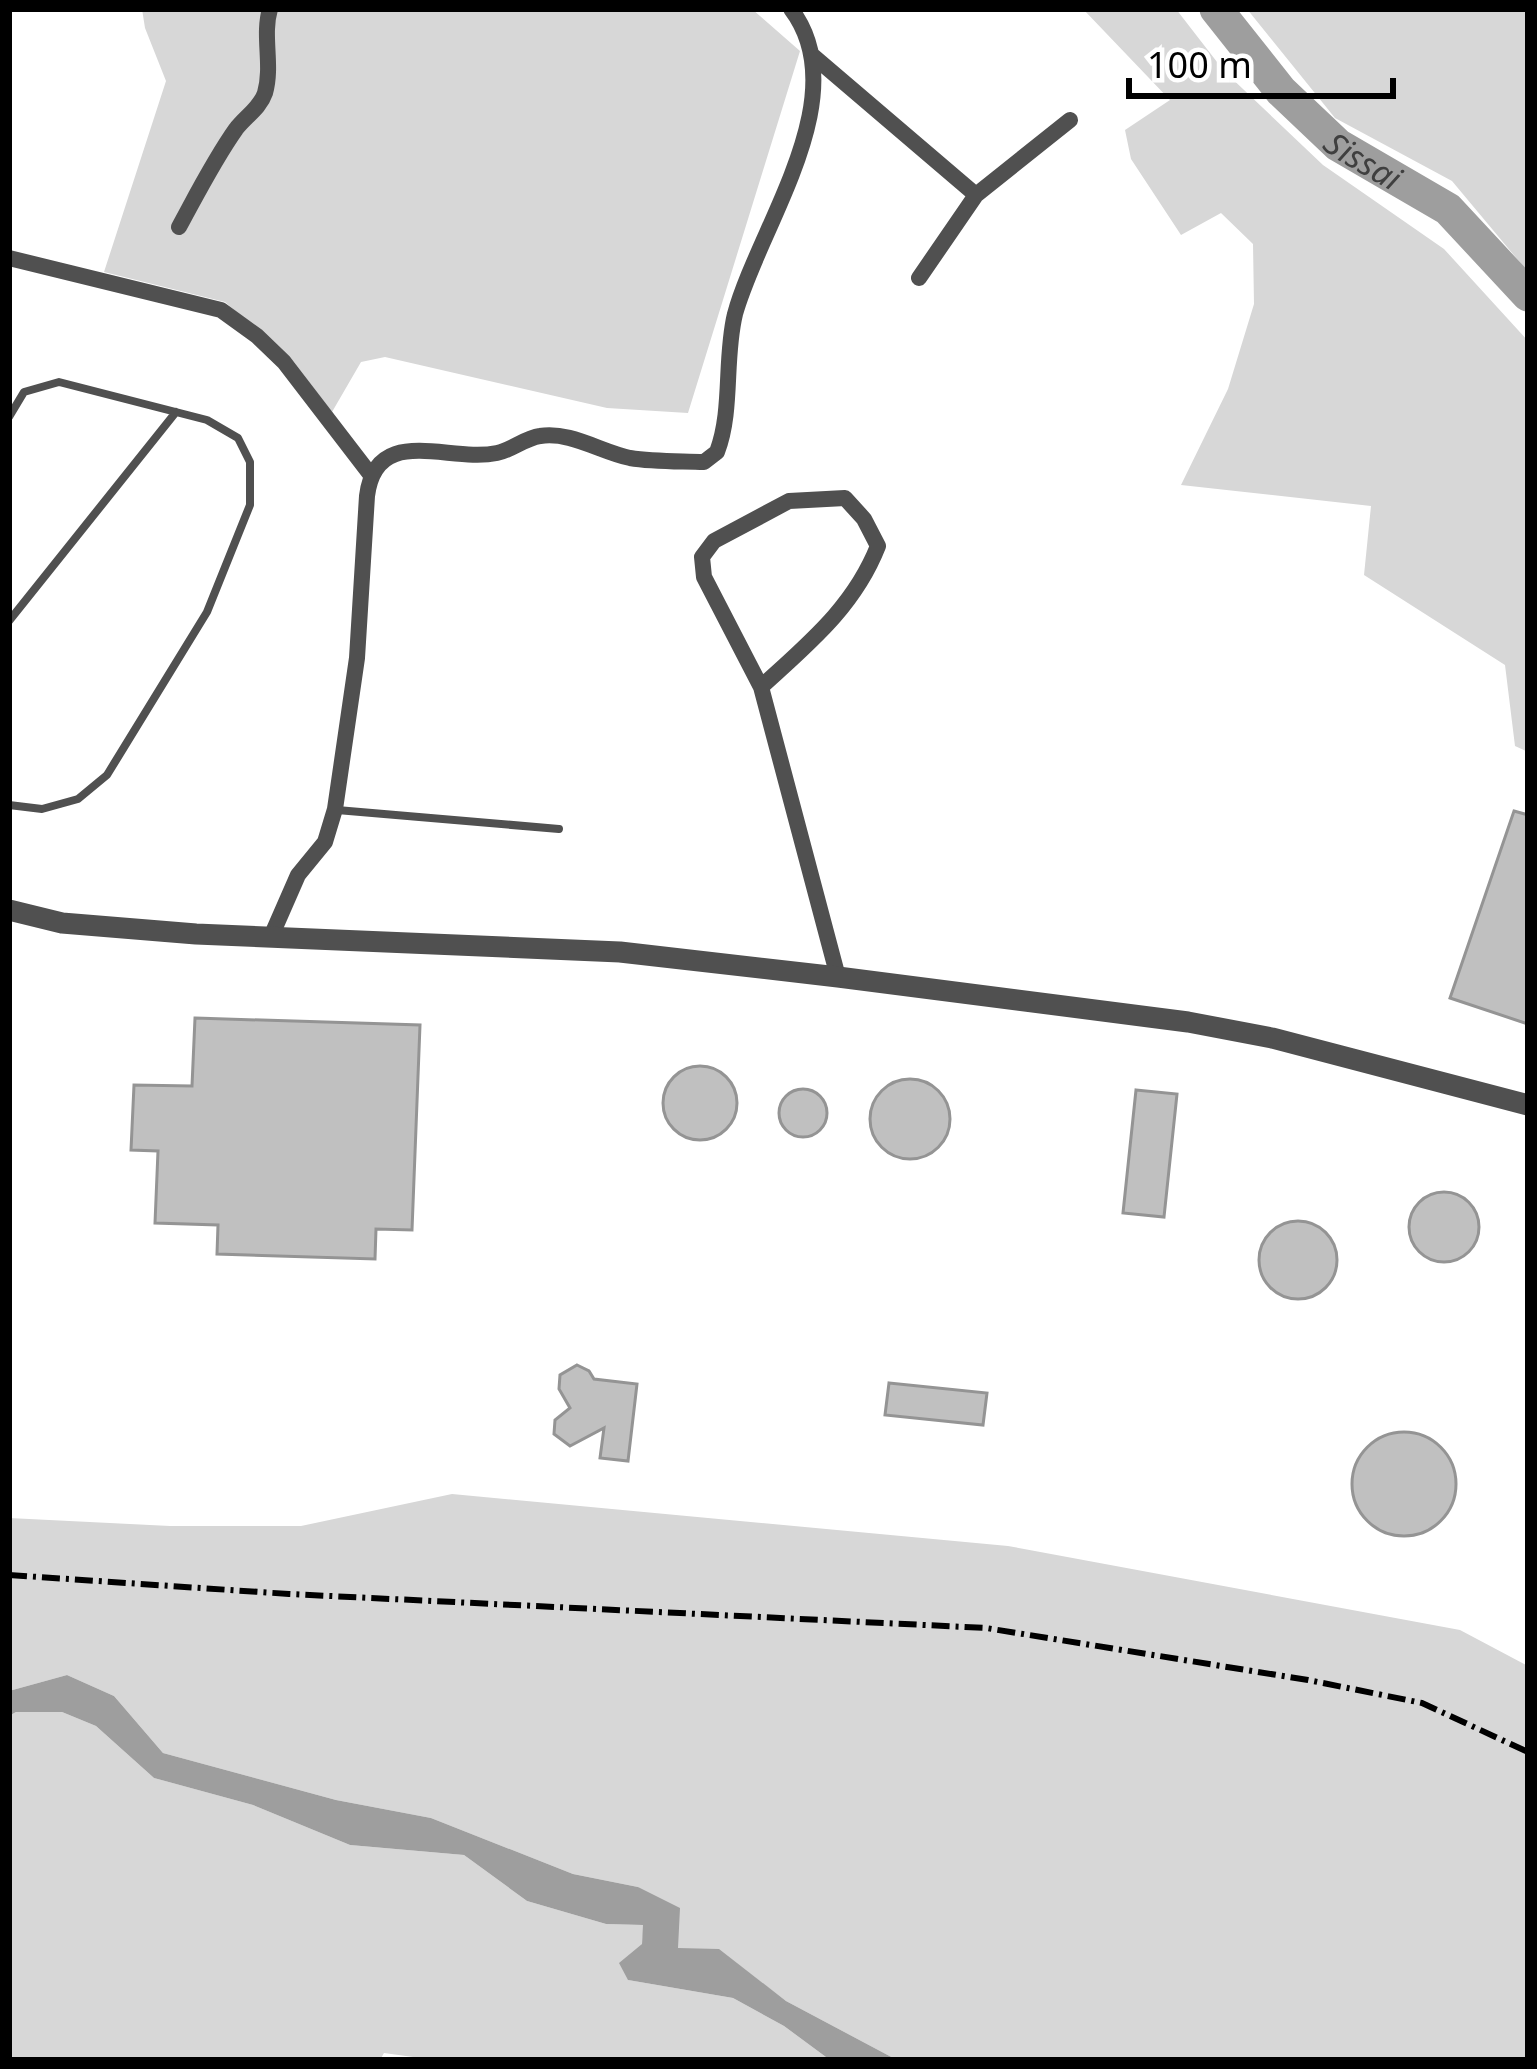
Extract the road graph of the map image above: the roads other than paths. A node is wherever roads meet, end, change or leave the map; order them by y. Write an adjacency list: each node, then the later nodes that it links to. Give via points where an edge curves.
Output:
1 (270, 9): 6 (street, via 262,101)
2 (791, 9): 3 (street)
3 (812, 55): 5 (street); 11 (street, via 814,91 801,144 736,314 721,440 712,456 629,458 540,436 495,454 395,454)
4 (1070, 120): 5 (street)
5 (976, 195): 8 (street)
6 (179, 227)
7 (9, 258): 11 (street, via 221,310 284,362)
8 (919, 278)
9 (176, 412): 10 (lane, via 59,382 24,392); 12 (lane); 14 (lane, via 238,438 250,462 250,505 207,612 107,775 78,799 42,809)
10 (9, 416)
11 (370, 474): 15 (street, via 357,658)
12 (9, 621)
13 (761, 687): 13 (street, via 704,577 702,557 714,541 789,501 845,498 878,546 865,578 832,623); 19 (street)
14 (9, 805)
15 (335, 809): 16 (lane); 18 (street)
16 (559, 829)
17 (9, 910): 18 (street, via 62,922)
18 (270, 939): 19 (street, via 620,952)
19 (838, 977): 20 (street, via 1188,1022)
20 (1528, 1106)

